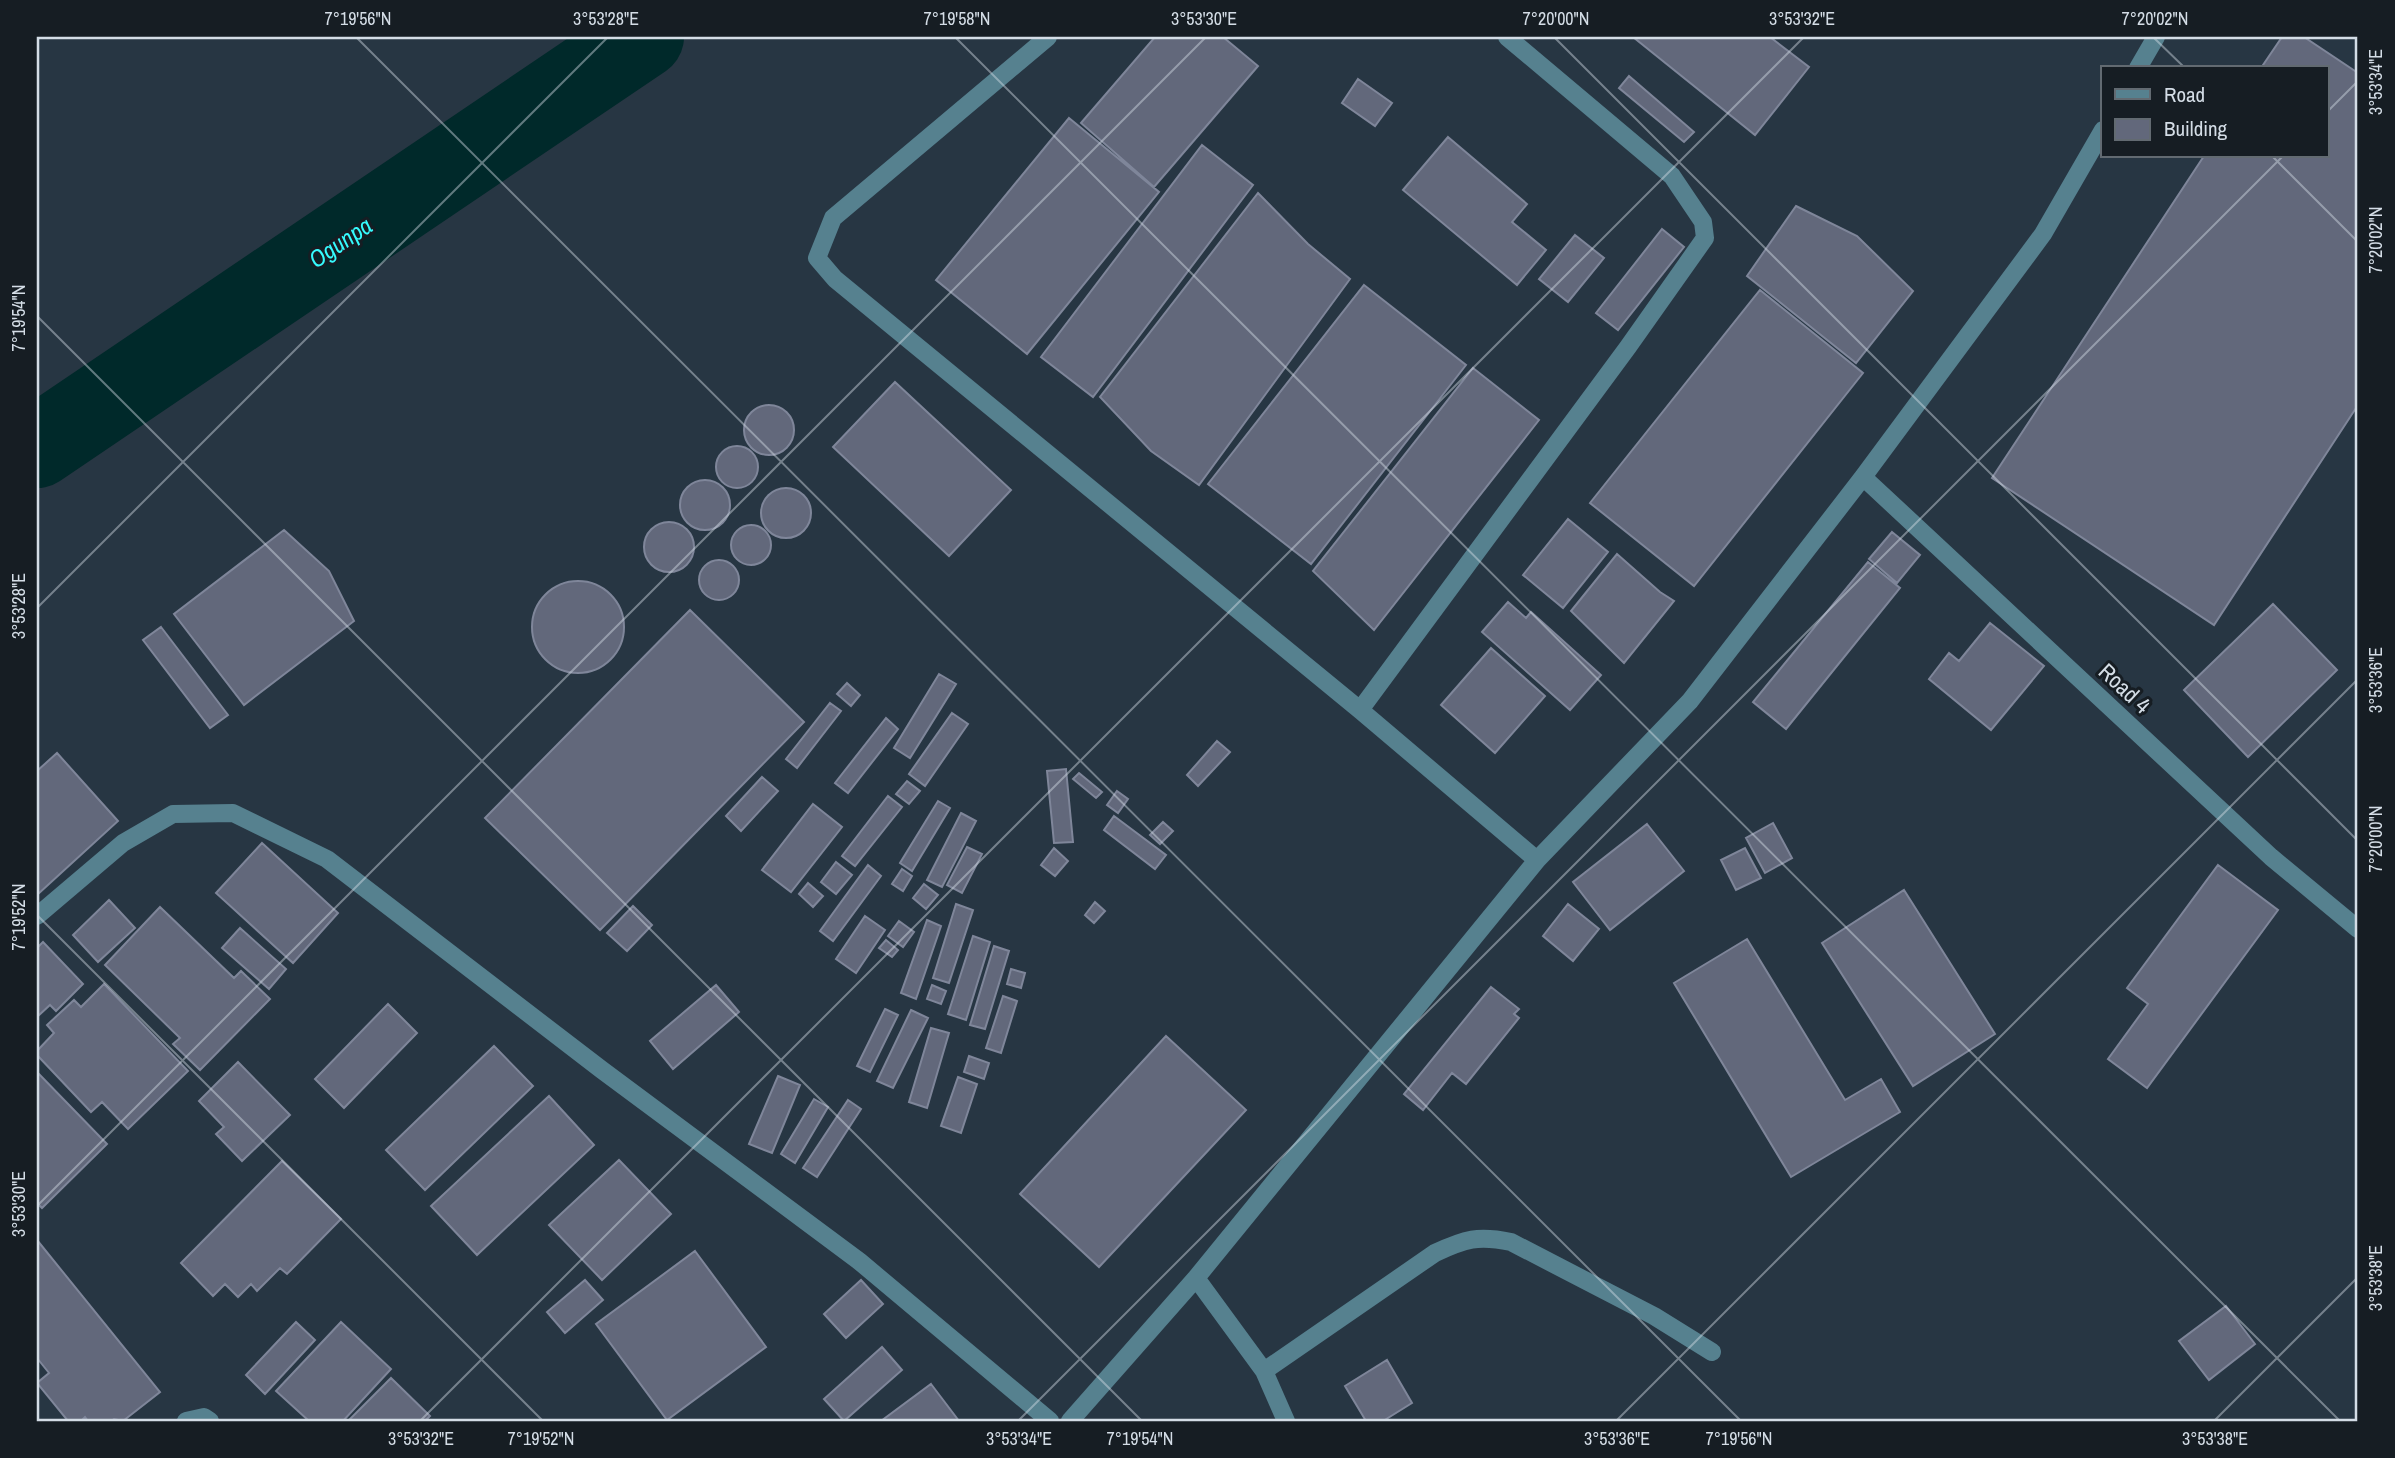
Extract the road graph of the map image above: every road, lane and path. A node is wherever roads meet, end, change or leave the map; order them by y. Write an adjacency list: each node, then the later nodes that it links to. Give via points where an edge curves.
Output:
1 (1048, 37): 7 (street, via 833,218 817,258 835,279)
2 (1507, 37): 7 (street, via 1672,176 1703,222 1705,238)
3 (2157, 37): 4 (street)
4 (2139, 66)
5 (2101, 133): 6 (street, via 2043,234)
6 (1863, 477): 8 (street, via 1690,701); 10 (street, Road 4, via 2271,857)
7 (1360, 710): 8 (street)
8 (1537, 860): 11 (street)
9 (37, 916): 16 (street, via 123,843 173,814 233,813 327,859 859,1261)
10 (2358, 929)
11 (1196, 1278): 13 (street); 17 (street)
12 (1712, 1352): 13 (street, via 1654,1315 1523,1248 1486,1237 1461,1240 1434,1253)
13 (1264, 1371): 18 (street)
14 (186, 1421): 15 (street, via 204,1417)
15 (210, 1421)
16 (1050, 1421)
17 (1070, 1421)
18 (1286, 1421)

